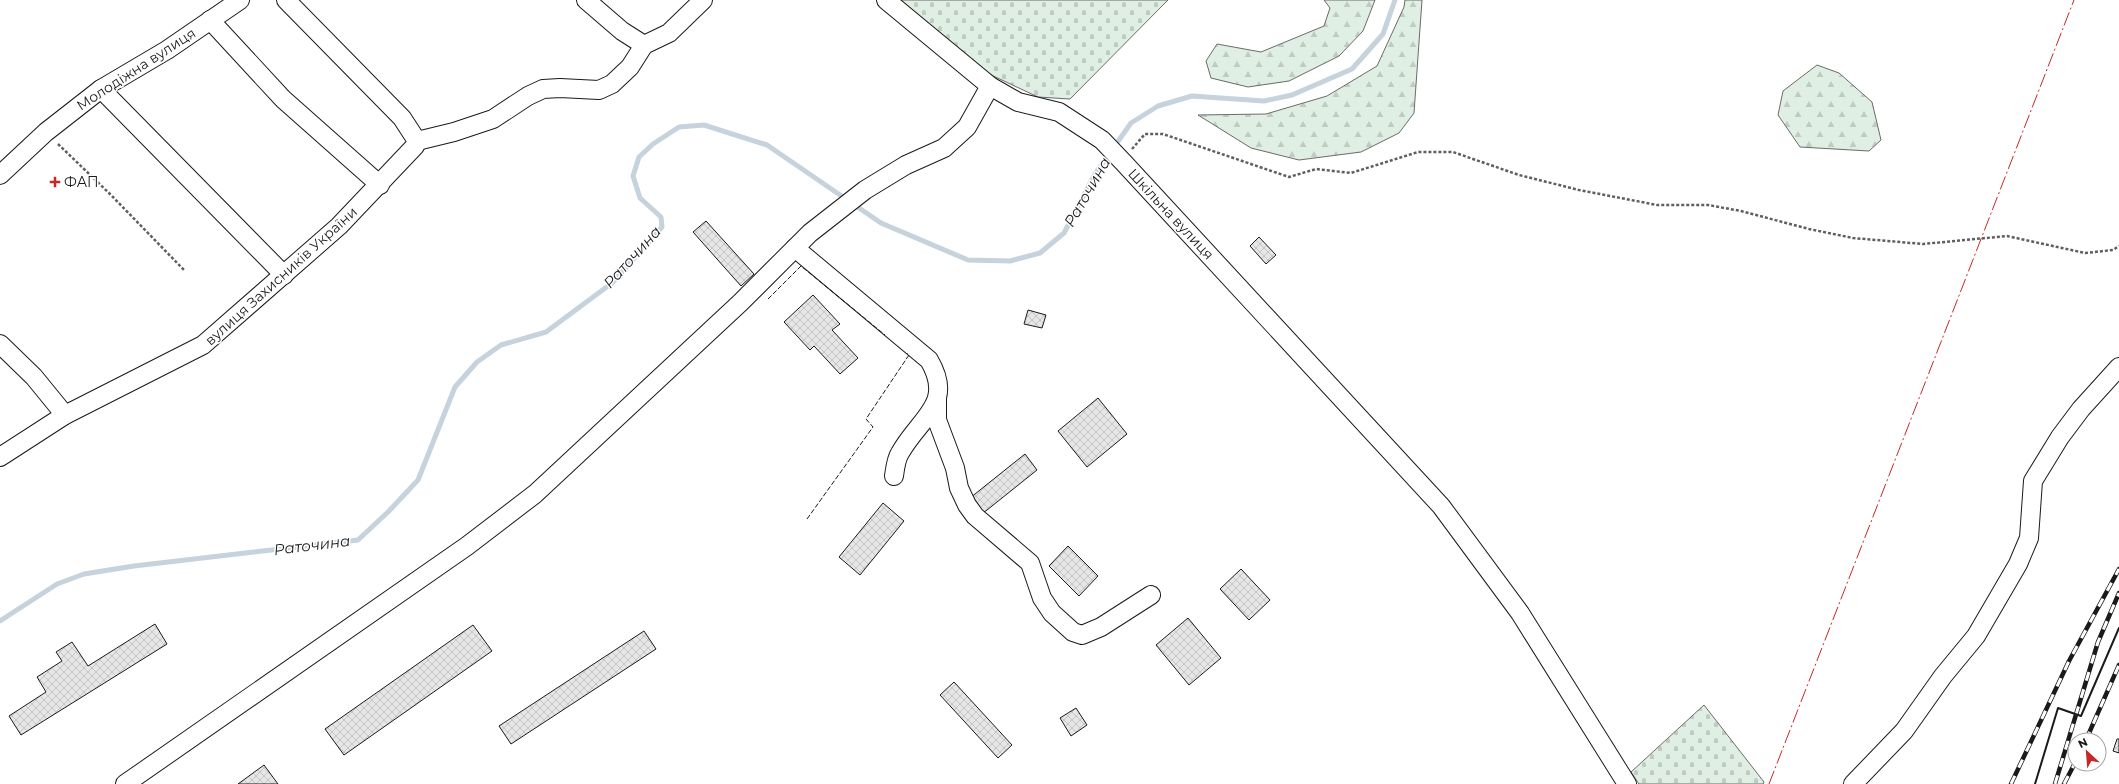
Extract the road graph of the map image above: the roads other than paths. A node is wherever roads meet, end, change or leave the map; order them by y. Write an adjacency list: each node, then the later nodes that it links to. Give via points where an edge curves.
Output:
1 (240, 0): 6 (street, Молодіжна вулиця)
2 (286, 0): 10 (street, via 402,118)
3 (586, 0): 7 (street, via 622,31)
4 (703, 0): 7 (street, via 669,33)
5 (886, 0): 8 (street, Шкільна вулиця)
6 (210, 20): 9 (street, Молодіжна вулиця, via 167,50); 12 (street, via 283,99)
7 (644, 45): 10 (street, via 630,67 612,84 599,90 543,89 493,119)
8 (990, 86): 13 (street, via 967,127 944,148 906,164 865,190); 23 (street, Шкільна вулиця, via 1018,102 1059,112 1102,140 1384,443 1441,506 1520,613)
9 (100, 89): 11 (street, Молодіжна вулиця, via 46,132); 14 (street)
10 (417, 141): 12 (street, вулиця Захисників України)
11 (0, 175)
12 (380, 186): 14 (street, вулиця Захисників України)
13 (795, 248): 17 (street, via 929,360 936,371 939,384); 22 (street, via 740,303 535,494 468,546)
14 (284, 275): 18 (street, вулиця Захисників України, via 203,345)
15 (0, 344): 18 (street, via 34,376)
16 (2119, 367): 24 (street, via 2081,409 2033,481 2029,538 2018,564 1976,636 1943,676 1904,731)
17 (938, 400): 20 (street, via 899,454); 21 (street, via 937,420 967,505 975,516 1030,563 1042,598 1052,613 1073,632 1082,635 1101,628)
18 (65, 415): 19 (street, вулиця Захисників України)
19 (0, 457)
20 (894, 476)
21 (1152, 595)
22 (125, 784)
23 (1627, 784)
24 (1853, 784)

